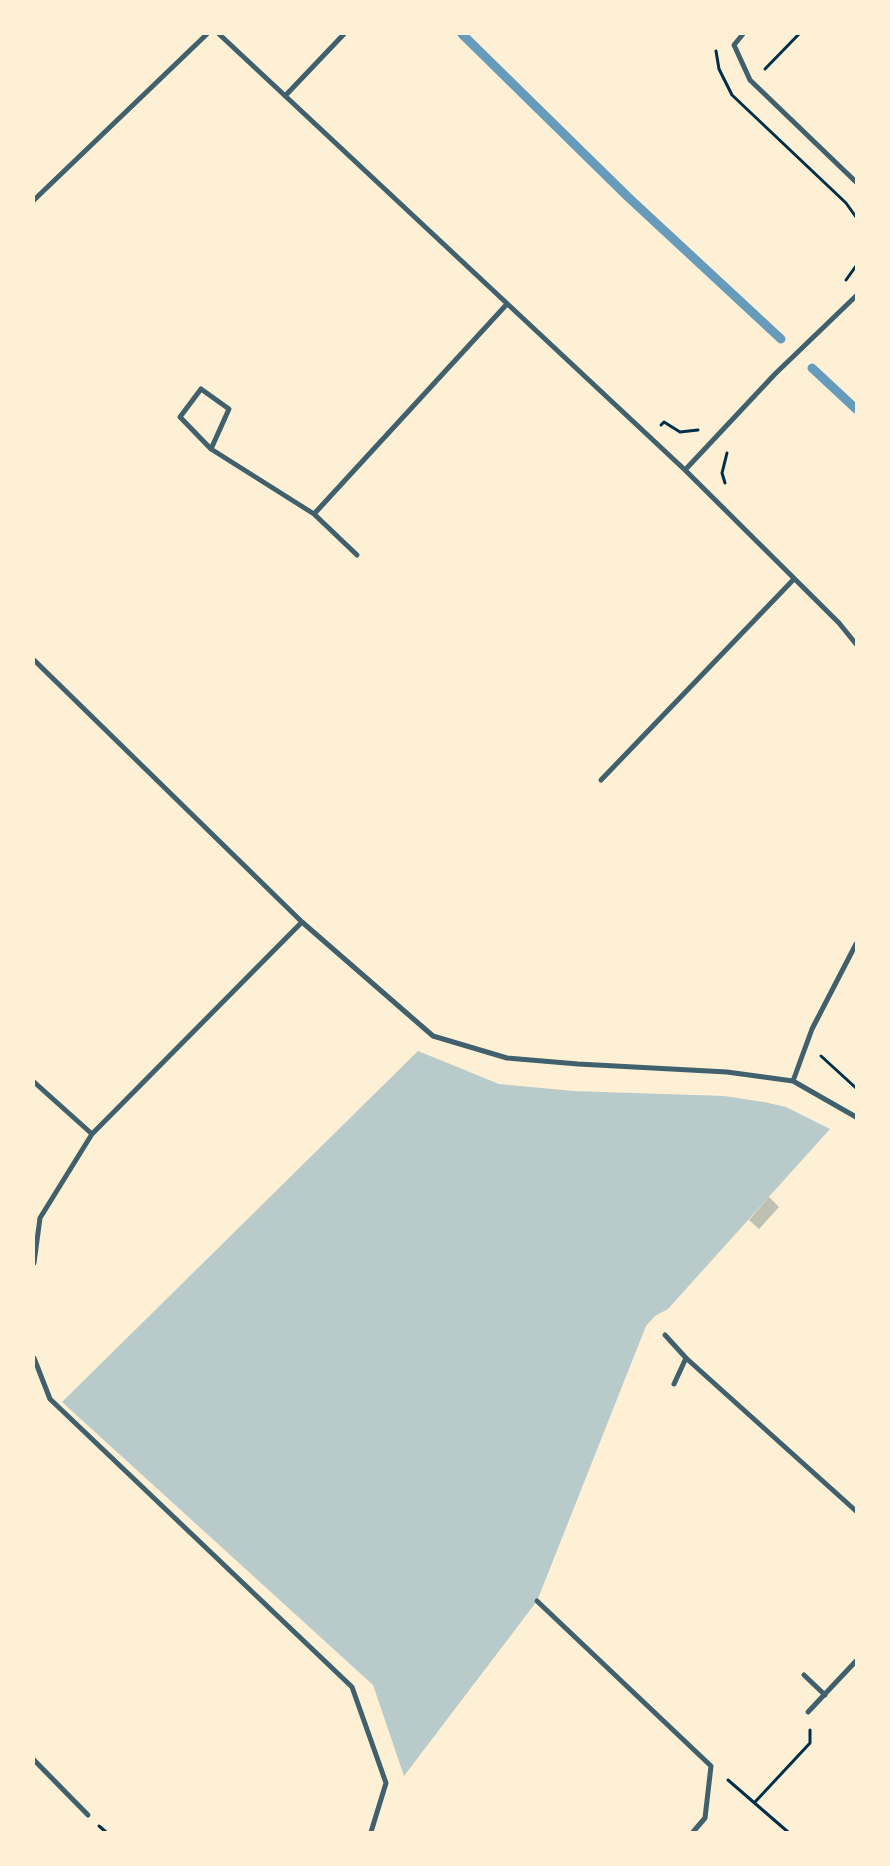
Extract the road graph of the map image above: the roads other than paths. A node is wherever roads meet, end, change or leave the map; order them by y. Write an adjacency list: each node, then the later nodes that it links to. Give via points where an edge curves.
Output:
1 (207, 34): 7 (street)
2 (219, 34): 5 (street)
3 (344, 34): 5 (street)
4 (742, 34): 6 (street, via 734,45 750,80)
5 (285, 96): 9 (street)
6 (856, 182)
7 (34, 200)
8 (856, 296): 11 (street, via 775,374)
9 (507, 304): 11 (street); 12 (street)
10 (211, 449): 10 (street, via 180,417 201,389 230,409); 12 (street)
11 (685, 470): 14 (street)
12 (314, 514): 13 (street)
13 (357, 555)
14 (794, 579): 15 (street); 17 (street)
15 (856, 644)
16 (34, 660): 18 (street)
17 (600, 780)
18 (302, 922): 20 (street, via 433,1036 508,1058 727,1072); 23 (street)
19 (856, 944): 20 (street, via 823,1006)
20 (793, 1081): 22 (street)
21 (34, 1082): 23 (street)
22 (856, 1117)
23 (92, 1134): 24 (street, via 40,1218)
24 (34, 1263)
25 (665, 1335): 27 (street)
26 (34, 1358): 37 (street, via 50,1399 352,1687 386,1782)
27 (686, 1358): 28 (street); 29 (street)
28 (674, 1384)
29 (856, 1511)
30 (537, 1601): 38 (street, via 711,1766 705,1818)
31 (856, 1662): 33 (street)
32 (804, 1675): 33 (street)
33 (825, 1695): 34 (street)
34 (808, 1712)
35 (34, 1760): 36 (street)
36 (88, 1815)
37 (371, 1832)
38 (693, 1832)

